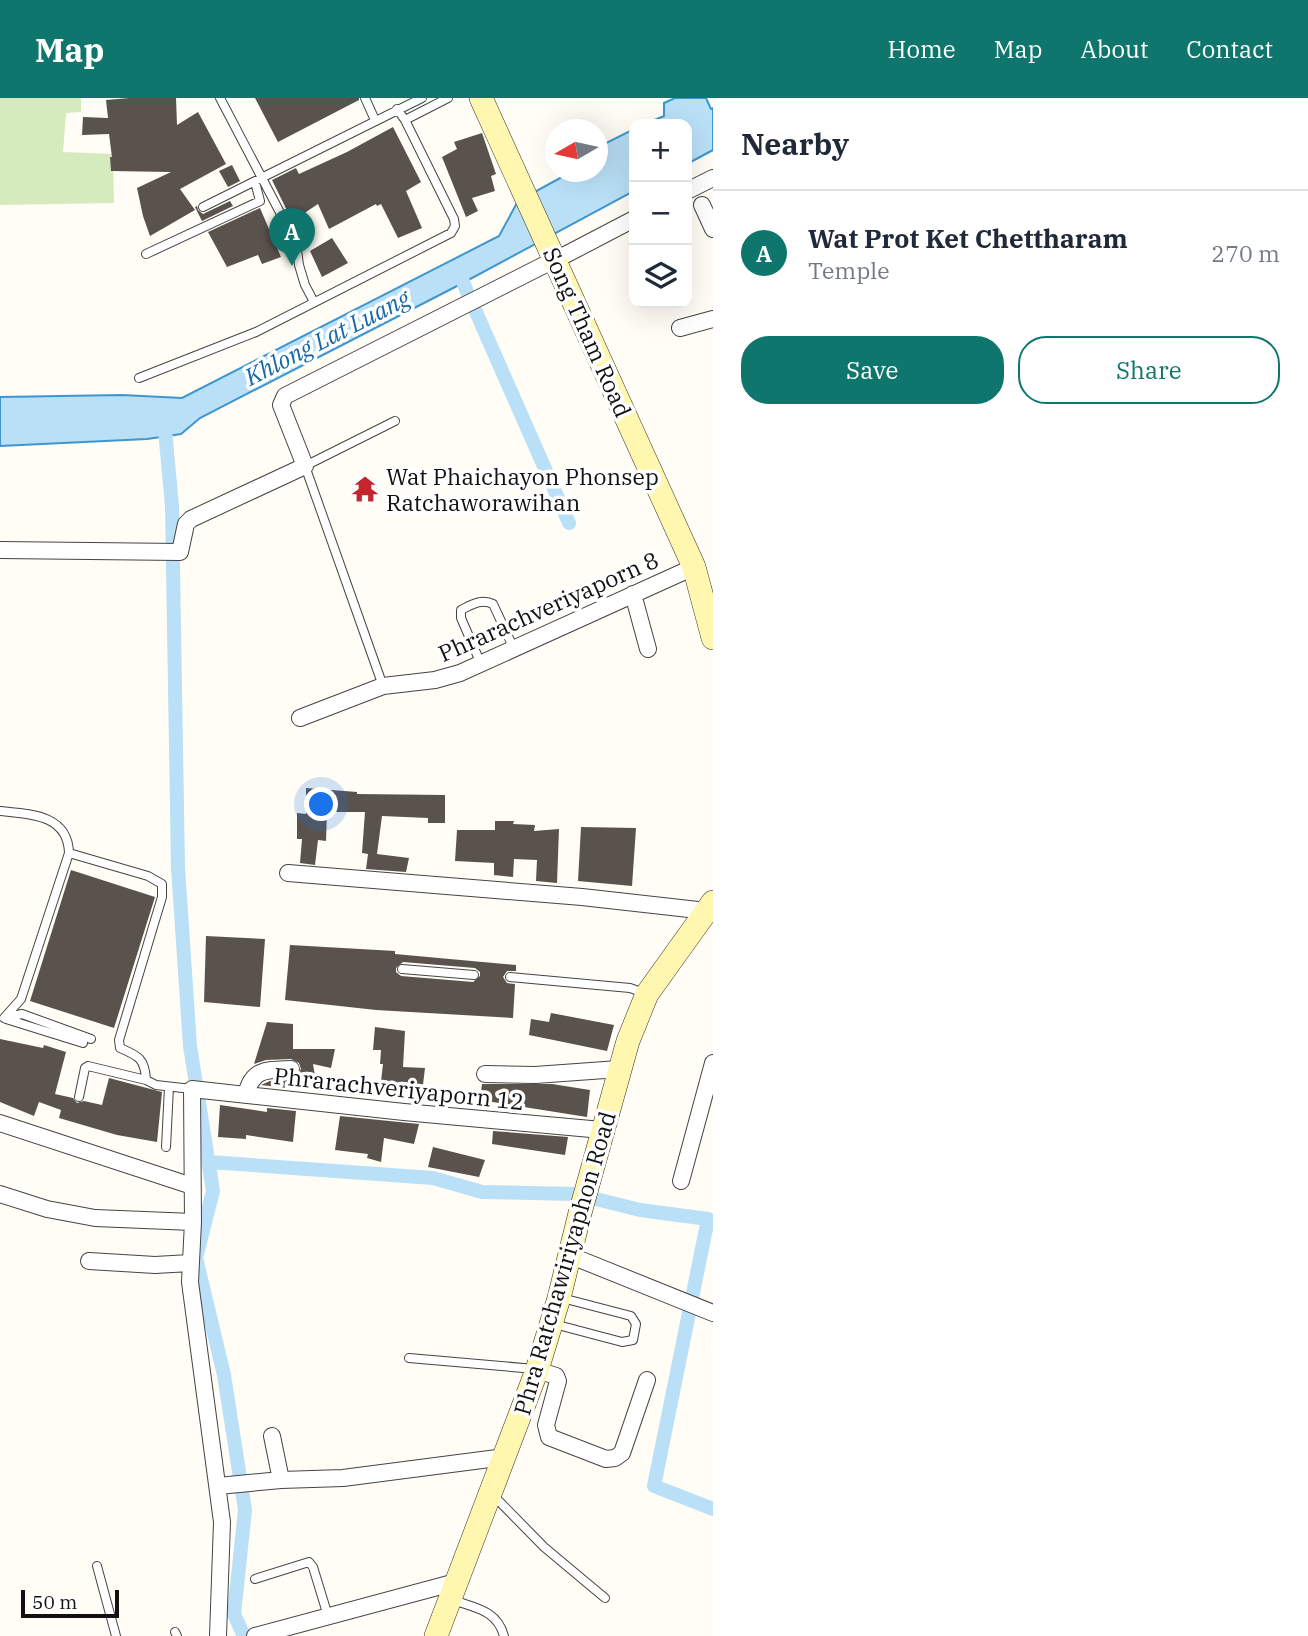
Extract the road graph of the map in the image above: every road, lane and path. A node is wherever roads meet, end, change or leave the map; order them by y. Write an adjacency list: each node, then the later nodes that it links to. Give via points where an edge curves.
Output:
1 (220, 98): 10 (lane)
2 (365, 98): 7 (lane)
3 (422, 98): 6 (lane)
4 (447, 98): 8 (lane)
5 (481, 98): 17 (main road, Song Tham Road)
6 (397, 109): 7 (lane); 8 (lane)
7 (375, 120): 10 (lane)
8 (405, 120): 18 (lane, via 455,226 451,233)
9 (713, 178): 11 (street)
10 (259, 180): 13 (lane); 16 (lane, via 260,201); 18 (lane, via 298,248 299,265)
11 (692, 188)
12 (702, 205): 15 (street)
13 (203, 207)
14 (629, 222): 17 (street)
15 (713, 229)
16 (146, 254)
17 (556, 258): 23 (street, via 285,396 281,405); 25 (main road, Song Tham Road)
18 (314, 302): 21 (lane, via 256,332)
19 (713, 319): 20 (street)
20 (680, 328)
21 (139, 379)
22 (395, 421): 23 (lane)
23 (305, 466): 24 (street, via 191,519 180,552); 31 (lane)
24 (0, 550)
25 (703, 562): 26 (street, Phrarachveriyaporn 8); 27 (main road)
26 (633, 594): 28 (street, Phrarachveriyaporn 8); 29 (street)
27 (713, 638)
28 (514, 649): 30 (street, Phrarachveriyaporn 8); 30 (lane, via 493,604 475,603 461,610 461,618)
29 (648, 649)
30 (481, 664): 31 (street, Phrarachveriyaporn 8, via 435,680)
31 (383, 686): 32 (street, Phrarachveriyaporn 8)
32 (300, 718)
33 (0, 811): 34 (lane, via 44,815 65,833)
34 (69, 853): 41 (lane, via 21,999); 47 (lane, via 162,884 119,1040 120,1048 140,1058)
35 (288, 873): 36 (street)
36 (710, 906): 40 (main road, Phra Ratchawiriyaphon Road)
37 (402, 970): 38 (lane)
38 (474, 975)
39 (510, 977): 40 (lane, via 631,988)
40 (647, 994): 45 (main road, Phra Ratchawiriyaphon Road)
41 (2, 1017): 42 (lane)
42 (87, 1041)
43 (713, 1063): 55 (street)
44 (291, 1069): 50 (street, via 255,1075)
45 (619, 1069): 46 (street); 53 (main road, Phra Ratchawiriyaphon Road)
46 (485, 1074)
47 (146, 1080): 48 (lane); 51 (lane, via 88,1066)
48 (169, 1087): 49 (lane); 54 (lane)
49 (194, 1089): 50 (street, Phrarachveriyaporn 12); 56 (street)
50 (246, 1095): 53 (street, Phrarachveriyaporn 12)
51 (79, 1097)
52 (0, 1123): 56 (street)
53 (602, 1130): 59 (main road, Phra Ratchawiriyaphon Road)
54 (166, 1147)
55 (681, 1181)
56 (192, 1186): 58 (street)
57 (0, 1194): 58 (street, via 95,1218)
58 (192, 1222): 61 (street)
59 (569, 1255): 62 (main road, Phra Ratchawiriyaphon Road); 63 (street)
60 (89, 1261): 61 (street)
61 (190, 1263): 71 (street, via 192,1305)
62 (559, 1298): 64 (main road, Phra Ratchawiriyaphon Road); 64 (lane, via 631,1316 636,1324 633,1340 622,1342)
63 (706, 1310)
64 (551, 1323): 66 (main road, Phra Ratchawiriyaphon Road)
65 (409, 1358): 66 (lane)
66 (537, 1370): 67 (street, via 556,1376 558,1381 546,1425 549,1437 606,1459 622,1453); 69 (main road, Phra Ratchawiriyaphon Road)
67 (647, 1380)
68 (272, 1436): 70 (street)
69 (505, 1457): 70 (street, via 343,1478); 72 (main road, Phra Ratchawiriyaphon Road)
70 (281, 1480): 71 (street)
71 (224, 1486): 80 (street)
72 (491, 1493): 75 (main road, Phra Ratchawiriyaphon Road); 76 (lane, via 544,1547)
73 (97, 1566): 79 (lane)
74 (255, 1579): 77 (lane, via 309,1562)
75 (453, 1591): 77 (street); 81 (main road, Phra Ratchawiriyaphon Road); 82 (lane, via 496,1618)
76 (605, 1598)
77 (328, 1616): 78 (street)
78 (258, 1635)
79 (116, 1636)
80 (218, 1636)
81 (436, 1636)
82 (504, 1636)

